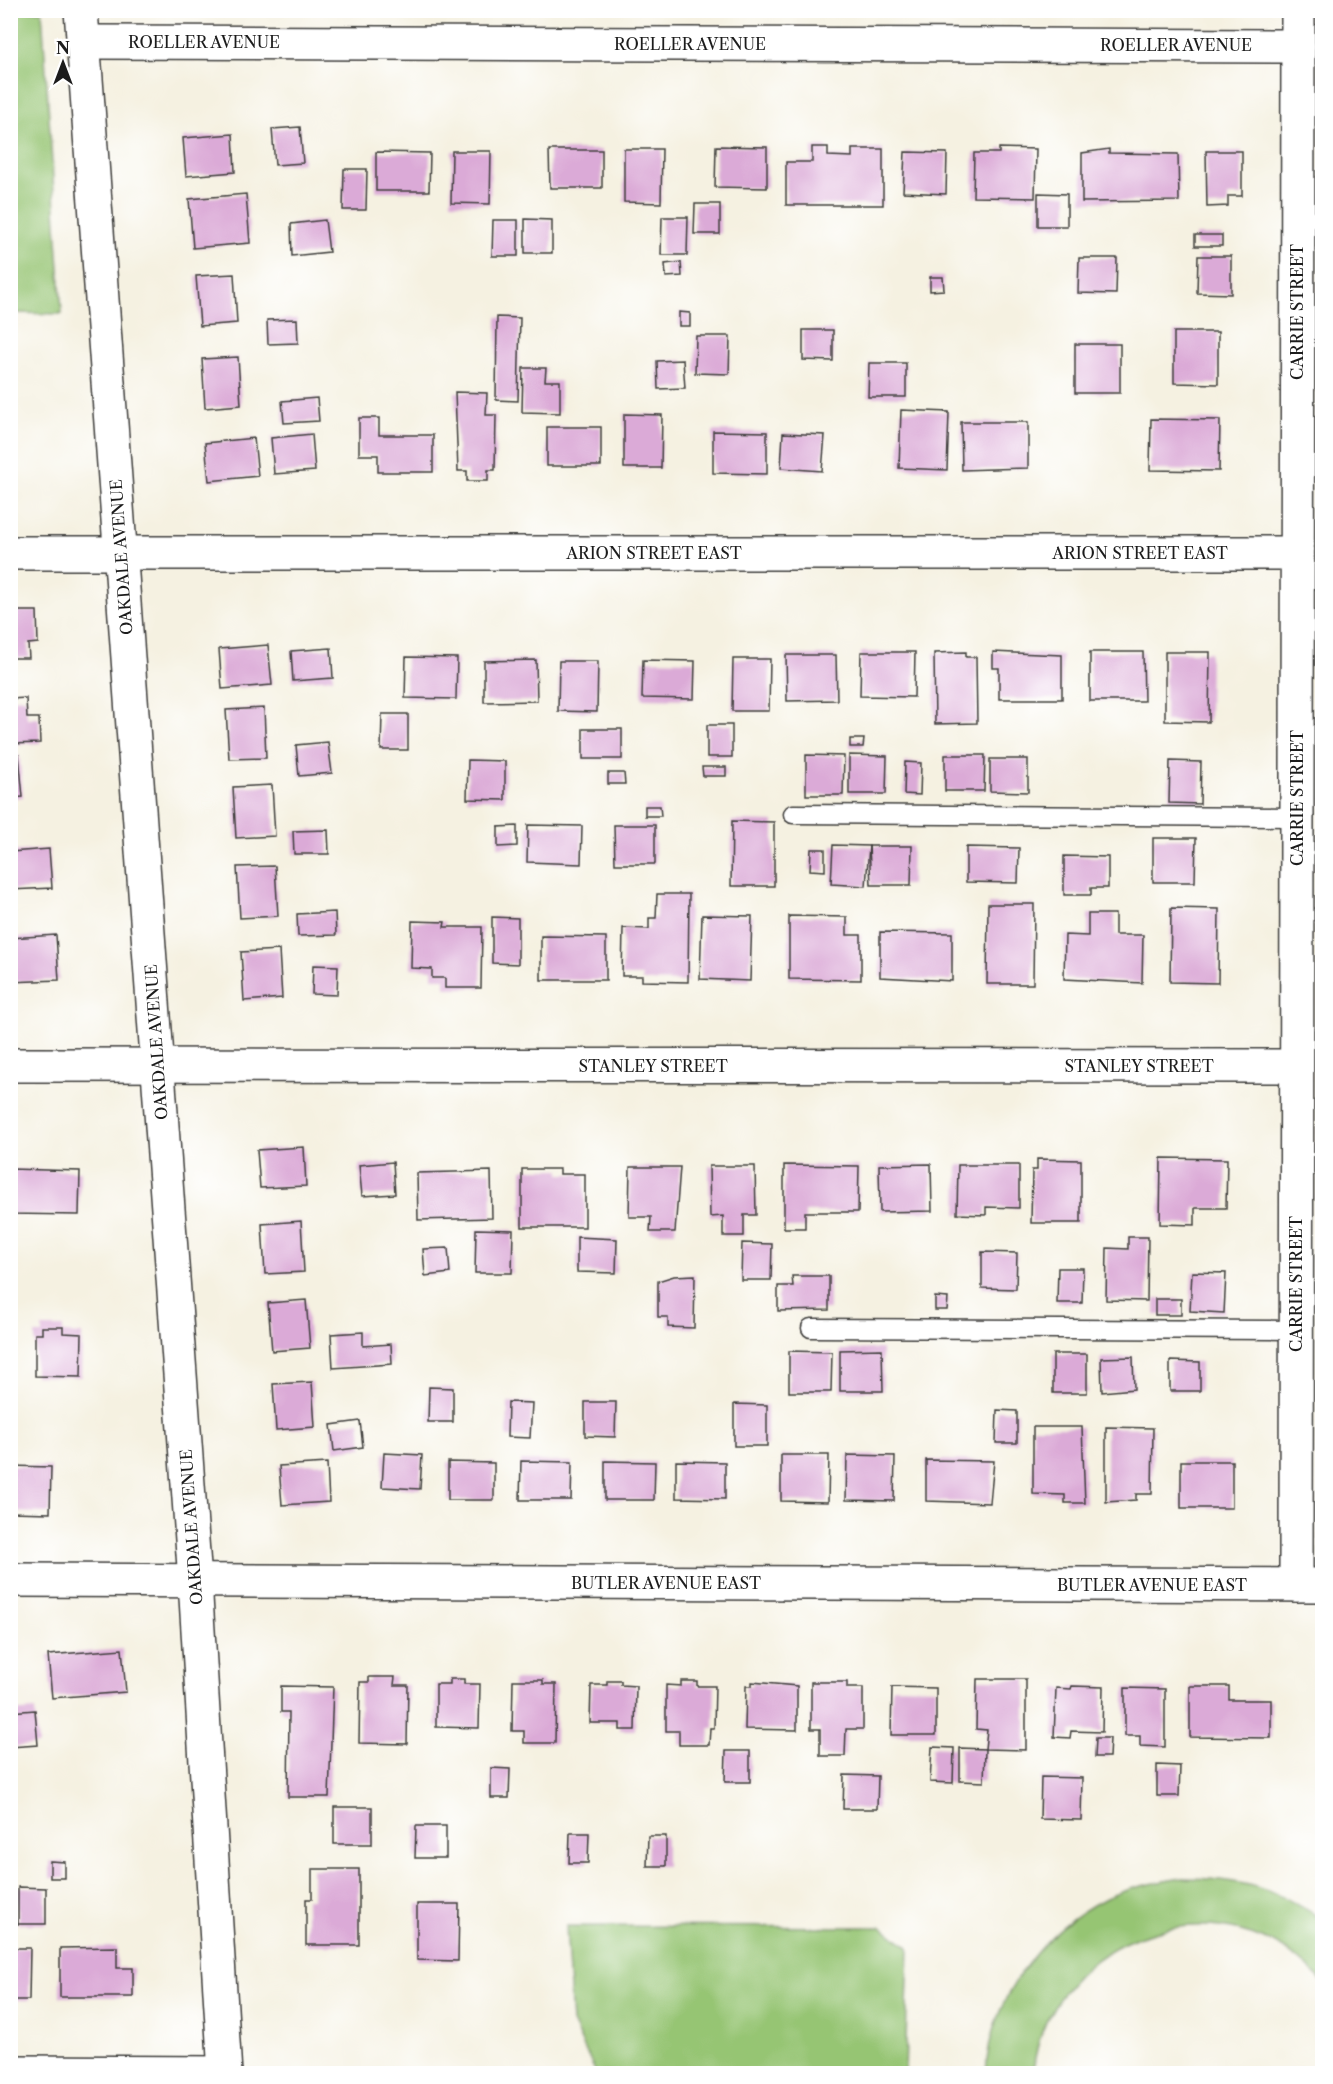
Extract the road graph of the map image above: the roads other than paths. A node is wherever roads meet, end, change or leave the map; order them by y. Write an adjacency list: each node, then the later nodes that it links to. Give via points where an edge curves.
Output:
1 (1298, 10): 3 (street, CARRIE STREET)
2 (82, 26): 3 (street, ROELLER AVENUE); 6 (street, OAKDALE AVENUE)
3 (1298, 46): 5 (street, CARRIE STREET)
4 (10, 553): 6 (street, ARION STREET EAST)
5 (1297, 553): 6 (street, ARION STREET EAST); 8 (street, CARRIE STREET)
6 (120, 554): 11 (street, OAKDALE AVENUE)
7 (793, 814): 8 (lane)
8 (1297, 817): 10 (street, CARRIE STREET)
9 (10, 1065): 11 (street, STANLEY STREET)
10 (1296, 1065): 11 (street, STANLEY STREET); 13 (street, CARRIE STREET)
11 (158, 1066): 15 (street, OAKDALE AVENUE)
12 (811, 1328): 13 (lane)
13 (1296, 1330): 16 (street, CARRIE STREET)
14 (10, 1580): 15 (street, BUTLER AVENUE EAST)
15 (195, 1581): 16 (street, BUTLER AVENUE EAST); 18 (street, OAKDALE AVENUE)
16 (1309, 1585)
17 (10, 2072): 18 (street)
18 (225, 2073)

